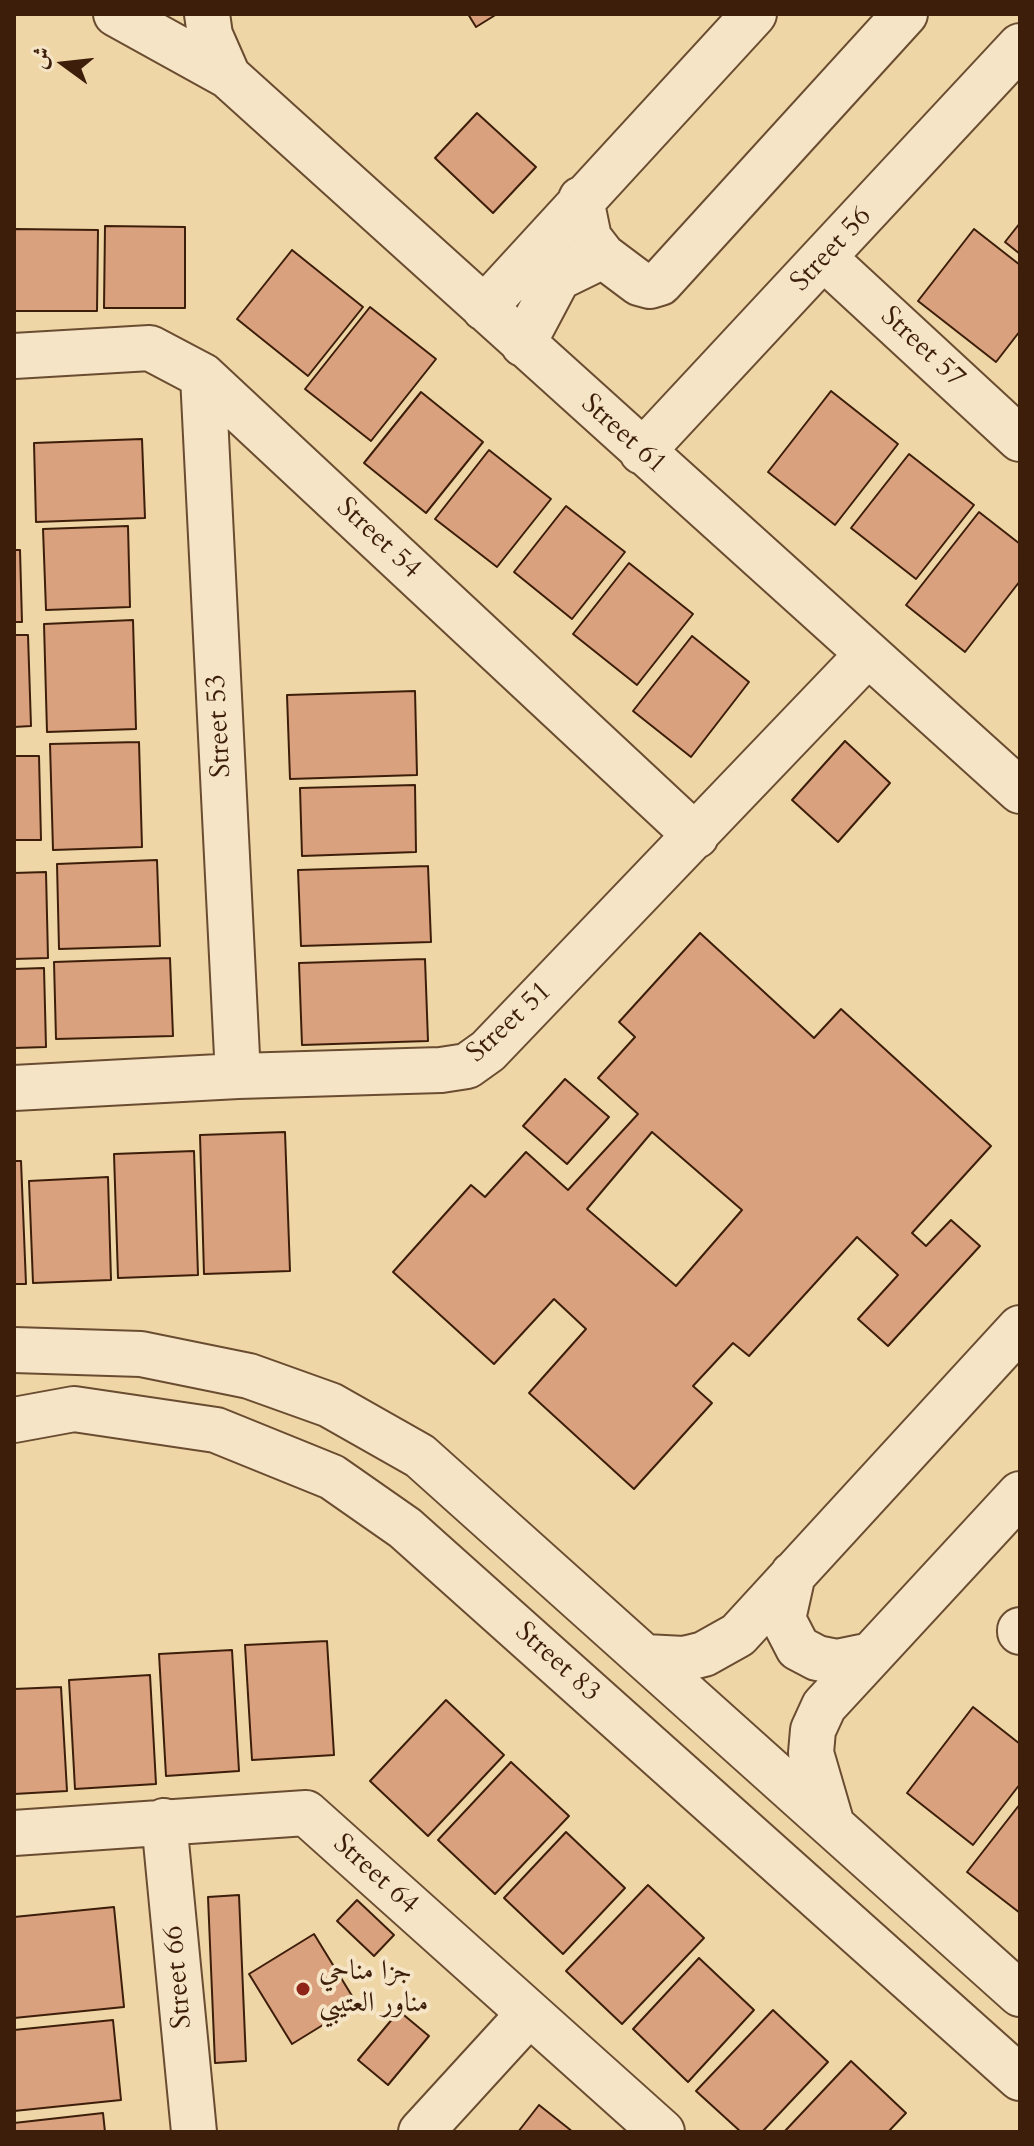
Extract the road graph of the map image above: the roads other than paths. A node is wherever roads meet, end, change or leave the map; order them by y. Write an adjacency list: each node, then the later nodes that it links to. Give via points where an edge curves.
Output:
1 (116, 14): 6 (street, Street 61)
2 (207, 14): 6 (street, Street 61)
3 (754, 14): 7 (street)
4 (905, 14): 8 (street, via 660,283 639,283)
5 (1020, 46): 9 (street, Street 56)
6 (228, 76): 10 (street, Street 61)
7 (581, 199): 8 (street, via 589,238); 10 (street)
8 (603, 256): 11 (street, via 558,278)
9 (824, 258): 14 (street, Street 57); 15 (street, Street 56)
10 (484, 308): 11 (street, Street 61)
11 (523, 344): 15 (street, Street 61)
12 (14, 356): 13 (street, Street 54, via 150,348)
13 (203, 376): 18 (street, Street 54); 19 (street, Street 53)
14 (1020, 439)
15 (642, 452): 16 (street, Street 61)
16 (868, 654): 17 (street, Street 61); 18 (street, Street 51)
17 (1020, 791)
18 (696, 836): 19 (street, Street 51, via 488,1051 467,1066)
19 (238, 1076): 20 (street, Street 51)
20 (14, 1088)
21 (1020, 1328): 25 (street)
22 (14, 1350): 27 (street, via 141,1354 249,1376 330,1405 420,1456)
23 (14, 1420): 33 (street, Street 83, via 74,1409 216,1430 332,1477 405,1528)
24 (1020, 1494): 26 (street)
25 (793, 1574): 26 (street, via 783,1619 798,1648 837,1662); 27 (street, via 738,1635 720,1646 684,1659)
26 (871, 1655): 29 (street, via 824,1706 813,1730 813,1767)
27 (645, 1657): 29 (street)
28 (164, 1821): 30 (street, Street 64); 32 (street, Street 64, via 306,1813); 34 (street, Street 66)
29 (832, 1825): 31 (street)
30 (14, 1833)
31 (1020, 1994)
32 (528, 2015): 35 (street); 36 (street, Street 64)
33 (1020, 2078)
34 (194, 2132)
35 (421, 2132)
36 (662, 2132)

